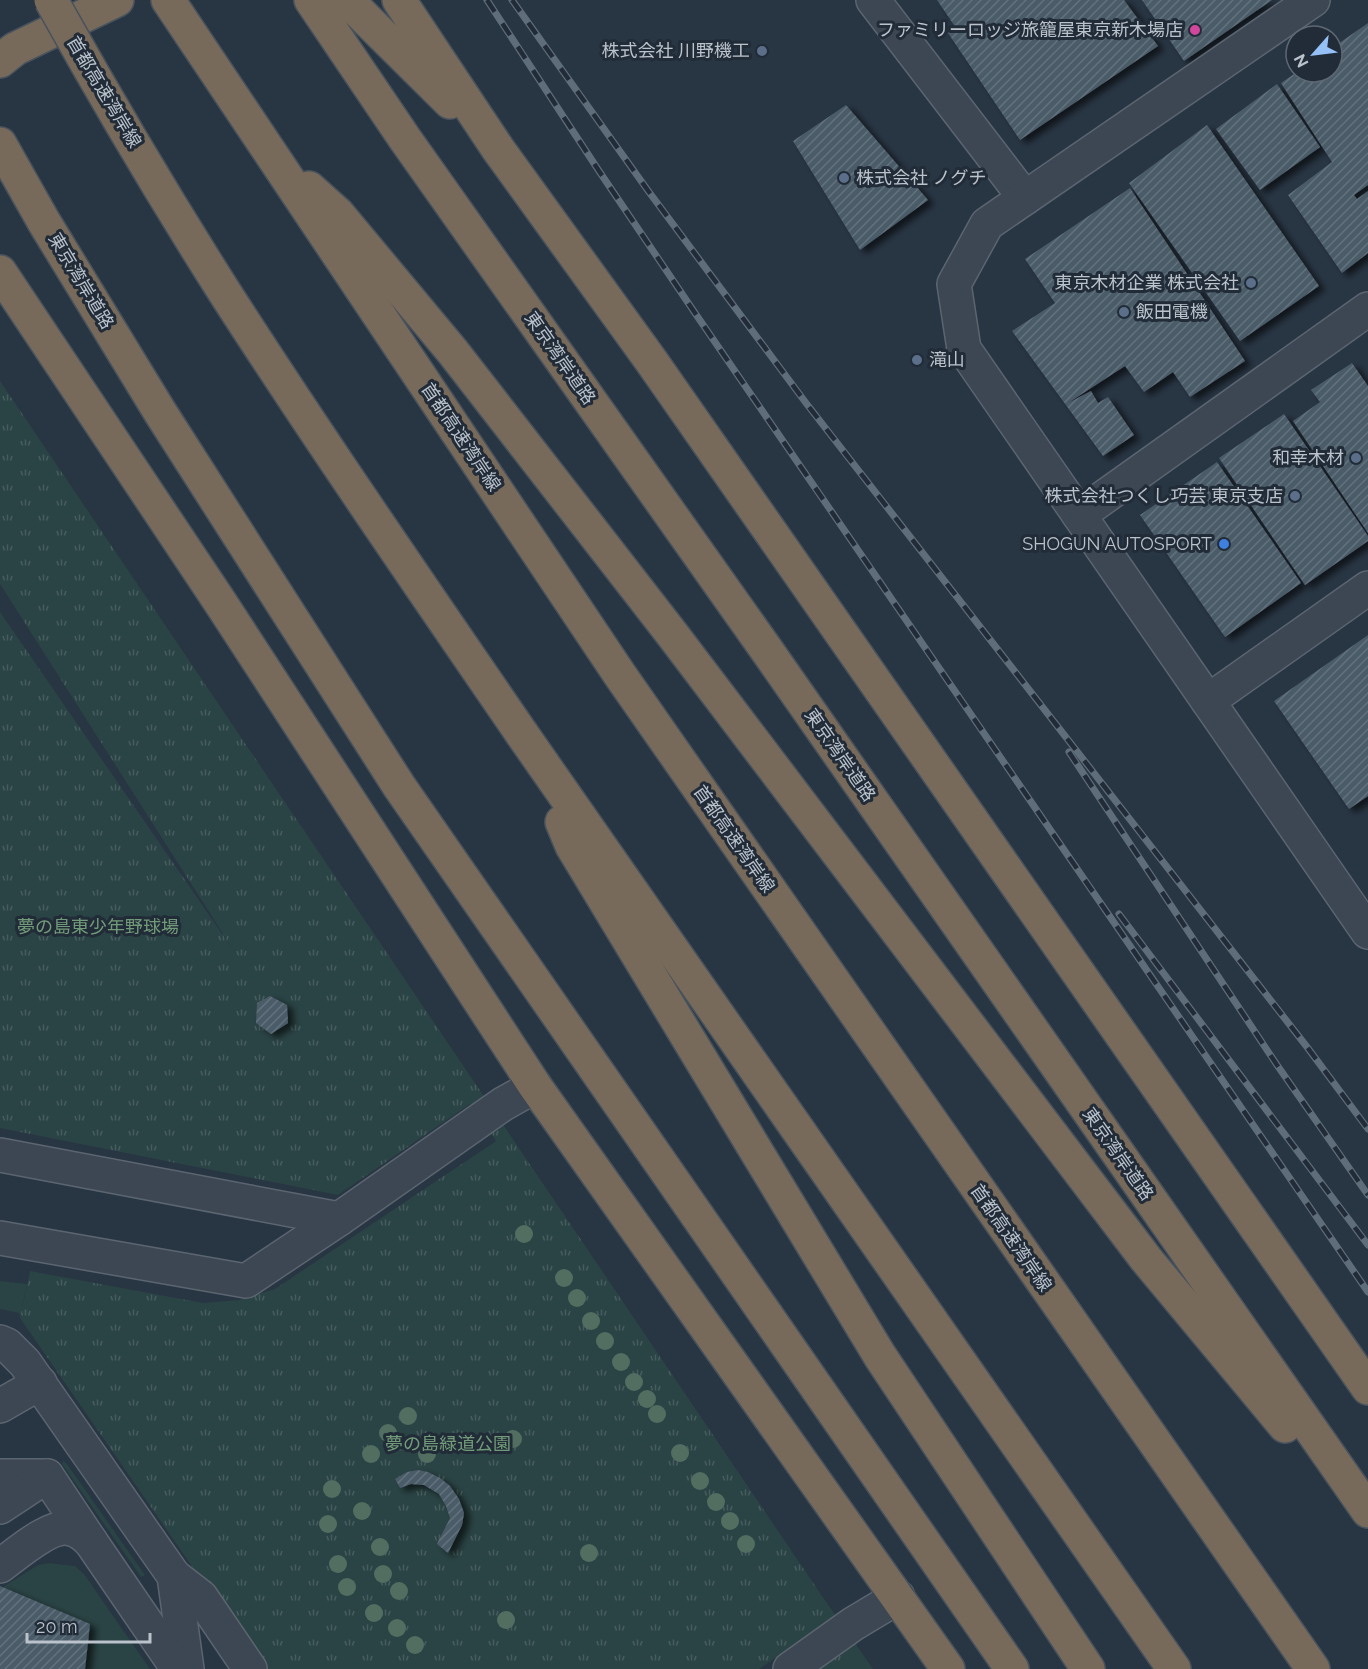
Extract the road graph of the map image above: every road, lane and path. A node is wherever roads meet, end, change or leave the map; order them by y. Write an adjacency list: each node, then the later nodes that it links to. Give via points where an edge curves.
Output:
1 (51, 0): 19 (highway, 首都高速湾岸線, bridge, via 224,291)
2 (117, 0): 9 (highway, via 15,49)
3 (168, 0): 12 (highway, 首都高速湾岸線)
4 (311, 0): 33 (highway, 東京湾岸道路)
5 (347, 0): 11 (highway)
6 (399, 0): 11 (highway)
7 (873, 0): 13 (street)
8 (1313, 0): 13 (street)
9 (0, 61)
10 (0, 144): 44 (highway, 東京湾岸道路, via 160,412 399,786)
11 (498, 149): 28 (highway, via 658,371)
12 (273, 157): 34 (highway, via 338,214 453,352 1146,1259); 47 (highway, 首都高速湾岸線, via 620,675)
13 (1024, 198): 16 (street, via 987,224 954,284 964,349)
14 (0, 272): 21 (highway)
15 (1368, 309): 16 (street)
16 (1079, 515): 18 (street)
17 (1368, 588): 18 (street)
18 (1208, 700): 20 (street)
19 (522, 734): 45 (highway, via 572,846 736,1119 880,1356); 46 (highway, 首都高速湾岸線)
20 (1368, 932)
21 (535, 1086): 23 (street, via 503,1104); 38 (highway)
22 (0, 1155): 23 (street)
23 (339, 1220): 24 (street, via 246,1281)
24 (0, 1238)
25 (0, 1342): 27 (street, via 26,1363)
26 (0, 1378): 27 (street)
27 (40, 1383): 29 (street); 37 (street)
28 (1368, 1388)
29 (0, 1406)
30 (0, 1476): 31 (street)
31 (47, 1476): 32 (street); 35 (street)
32 (0, 1507)
33 (1368, 1511)
34 (1368, 1526)
35 (91, 1542): 36 (street, via 70,1528 58,1529); 39 (street)
36 (0, 1566)
37 (174, 1576): 40 (street); 41 (street, via 201,1597)
38 (898, 1597): 42 (street); 43 (highway)
39 (178, 1669)
40 (187, 1669)
41 (250, 1669)
42 (790, 1669)
43 (948, 1669)
44 (1012, 1669)
45 (1088, 1669)
46 (1174, 1669)
47 (1312, 1669)

